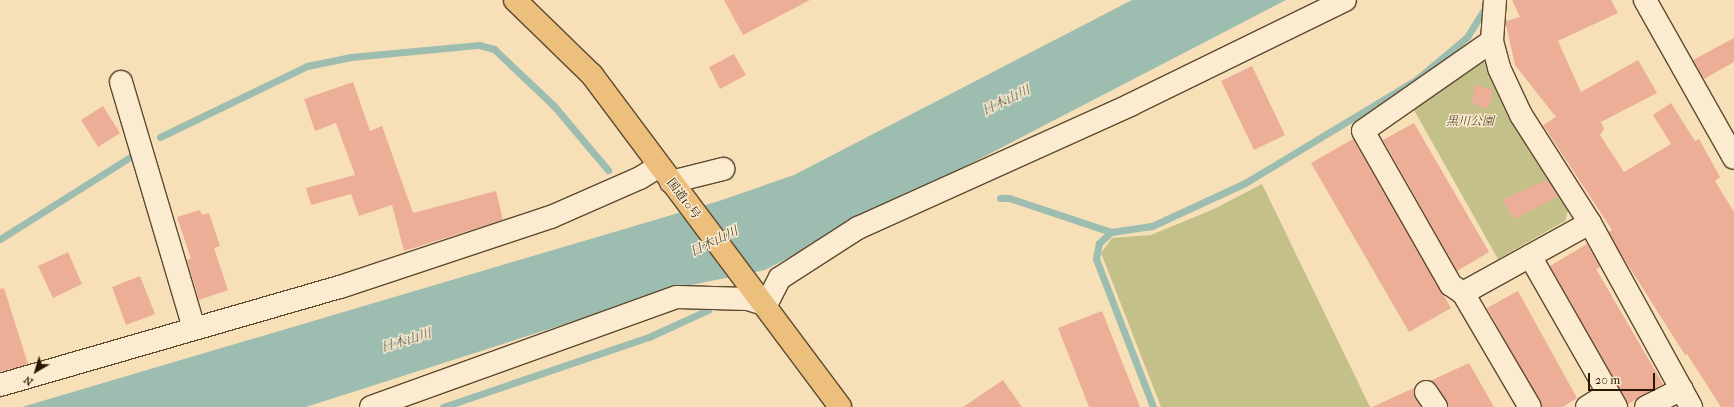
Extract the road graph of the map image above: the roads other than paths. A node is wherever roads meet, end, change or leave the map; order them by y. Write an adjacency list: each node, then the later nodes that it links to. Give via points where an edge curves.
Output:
1 (515, 0): 9 (highway, 国道10号, via 592,75)
2 (1345, 0): 13 (street, via 1130,105 858,228 780,278)
3 (1495, 0): 5 (street)
4 (1645, 0): 7 (street)
5 (1492, 41): 10 (street, via 1499,68 1521,114); 12 (street, via 1363,131 1451,285)
6 (121, 82): 14 (street)
7 (1734, 158)
8 (723, 169): 9 (street)
9 (665, 174): 13 (highway, 国道10号); 14 (street, via 640,178 551,218 340,287)
10 (1590, 223): 11 (street); 16 (street)
11 (1530, 256): 12 (street); 17 (street)
12 (1463, 293): 20 (street)
13 (759, 298): 18 (street, via 678,297); 19 (highway, 国道10号)
14 (194, 328): 15 (street)
15 (0, 385)
16 (1687, 398): 22 (street)
17 (1612, 401): 21 (street)
18 (371, 407)
19 (840, 407)
20 (1530, 407)
21 (1588, 407)
22 (1646, 407)

